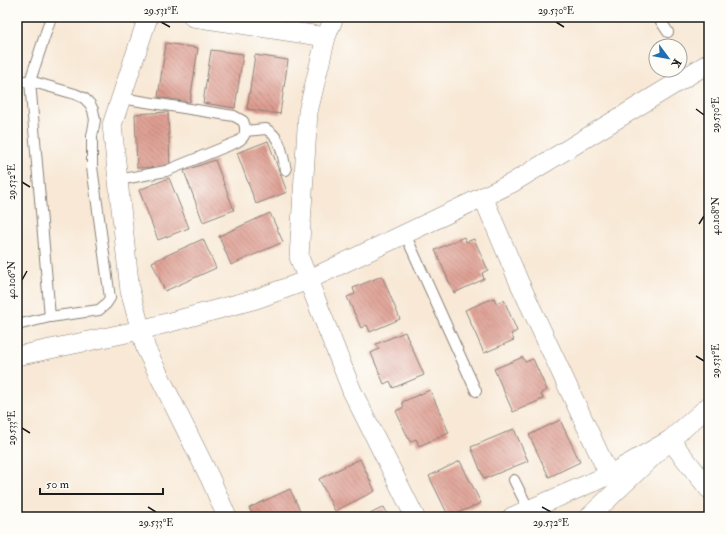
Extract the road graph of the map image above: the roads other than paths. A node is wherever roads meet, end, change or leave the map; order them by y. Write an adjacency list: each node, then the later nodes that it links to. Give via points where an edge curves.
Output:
1 (51, 17): 11 (lane)
2 (148, 17): 12 (street)
3 (193, 17): 6 (street)
4 (334, 17): 8 (street)
5 (658, 17): 7 (lane)
6 (249, 21): 8 (street)
7 (668, 32)
8 (326, 37): 18 (street, via 308,112 299,257)
9 (709, 63): 16 (street, via 512,183)
10 (17, 81): 11 (lane)
11 (30, 81): 19 (lane); 19 (lane, via 84,98 94,110 95,120 92,167 110,298 99,310)
12 (121, 98): 13 (lane, via 234,116 243,121); 15 (street, via 112,125)
13 (246, 131): 14 (lane, via 266,129 276,136); 15 (lane, via 237,142 166,171)
14 (286, 170)
15 (118, 180): 21 (street, via 130,291)
16 (483, 197): 17 (street); 26 (street, via 519,282)
17 (405, 234): 18 (street); 23 (lane)
18 (308, 280): 21 (street, via 256,299); 31 (street, via 352,391)
19 (50, 317): 20 (lane)
20 (17, 325)
21 (141, 330): 22 (street); 30 (street, via 146,349)
22 (17, 356)
23 (476, 390)
24 (709, 406): 25 (street)
25 (670, 440): 26 (street); 28 (street); 32 (street)
26 (609, 475): 29 (street)
27 (514, 480): 29 (lane)
28 (709, 489)
29 (521, 513)
30 (227, 517)
31 (415, 517)
32 (589, 517)

